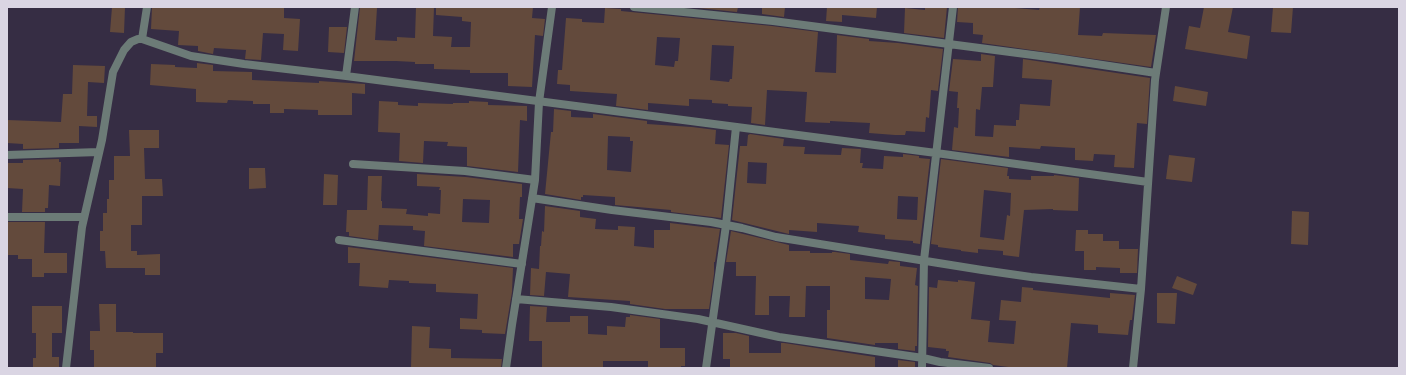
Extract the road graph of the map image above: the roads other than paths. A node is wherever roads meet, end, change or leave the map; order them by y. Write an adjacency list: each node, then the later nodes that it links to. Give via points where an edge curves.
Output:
1 (147, 7): 7 (street)
2 (355, 7): 10 (street)
3 (552, 7): 11 (street)
4 (634, 7): 8 (street, via 773,21)
5 (953, 7): 8 (street)
6 (1166, 7): 9 (street)
7 (142, 39): 10 (street, via 192,56); 13 (street, via 131,42 112,72)
8 (950, 44): 9 (street); 14 (street)
9 (1156, 73): 18 (street)
10 (346, 76): 11 (street)
11 (539, 102): 12 (street); 17 (street)
12 (736, 127): 14 (street); 22 (street)
13 (99, 152): 15 (street); 21 (street)
14 (936, 153): 18 (street); 24 (street)
15 (7, 155)
16 (353, 164): 17 (street, via 465,171)
17 (535, 180): 19 (street)
18 (1148, 182): 26 (street)
19 (532, 198): 22 (street); 25 (street)
20 (7, 217): 21 (street)
21 (84, 217): 30 (street)
22 (726, 225): 24 (street, via 776,237); 28 (street)
23 (339, 240): 25 (street)
24 (924, 260): 26 (street, via 1024,276); 29 (street)
25 (522, 264): 27 (street)
26 (1141, 289): 35 (street)
27 (516, 299): 28 (street); 31 (street)
28 (713, 321): 29 (street, via 779,337); 32 (street)
29 (923, 358): 33 (street); 34 (street)
30 (66, 368)
31 (506, 368)
32 (706, 368)
33 (922, 368)
34 (989, 368)
35 (1133, 368)

